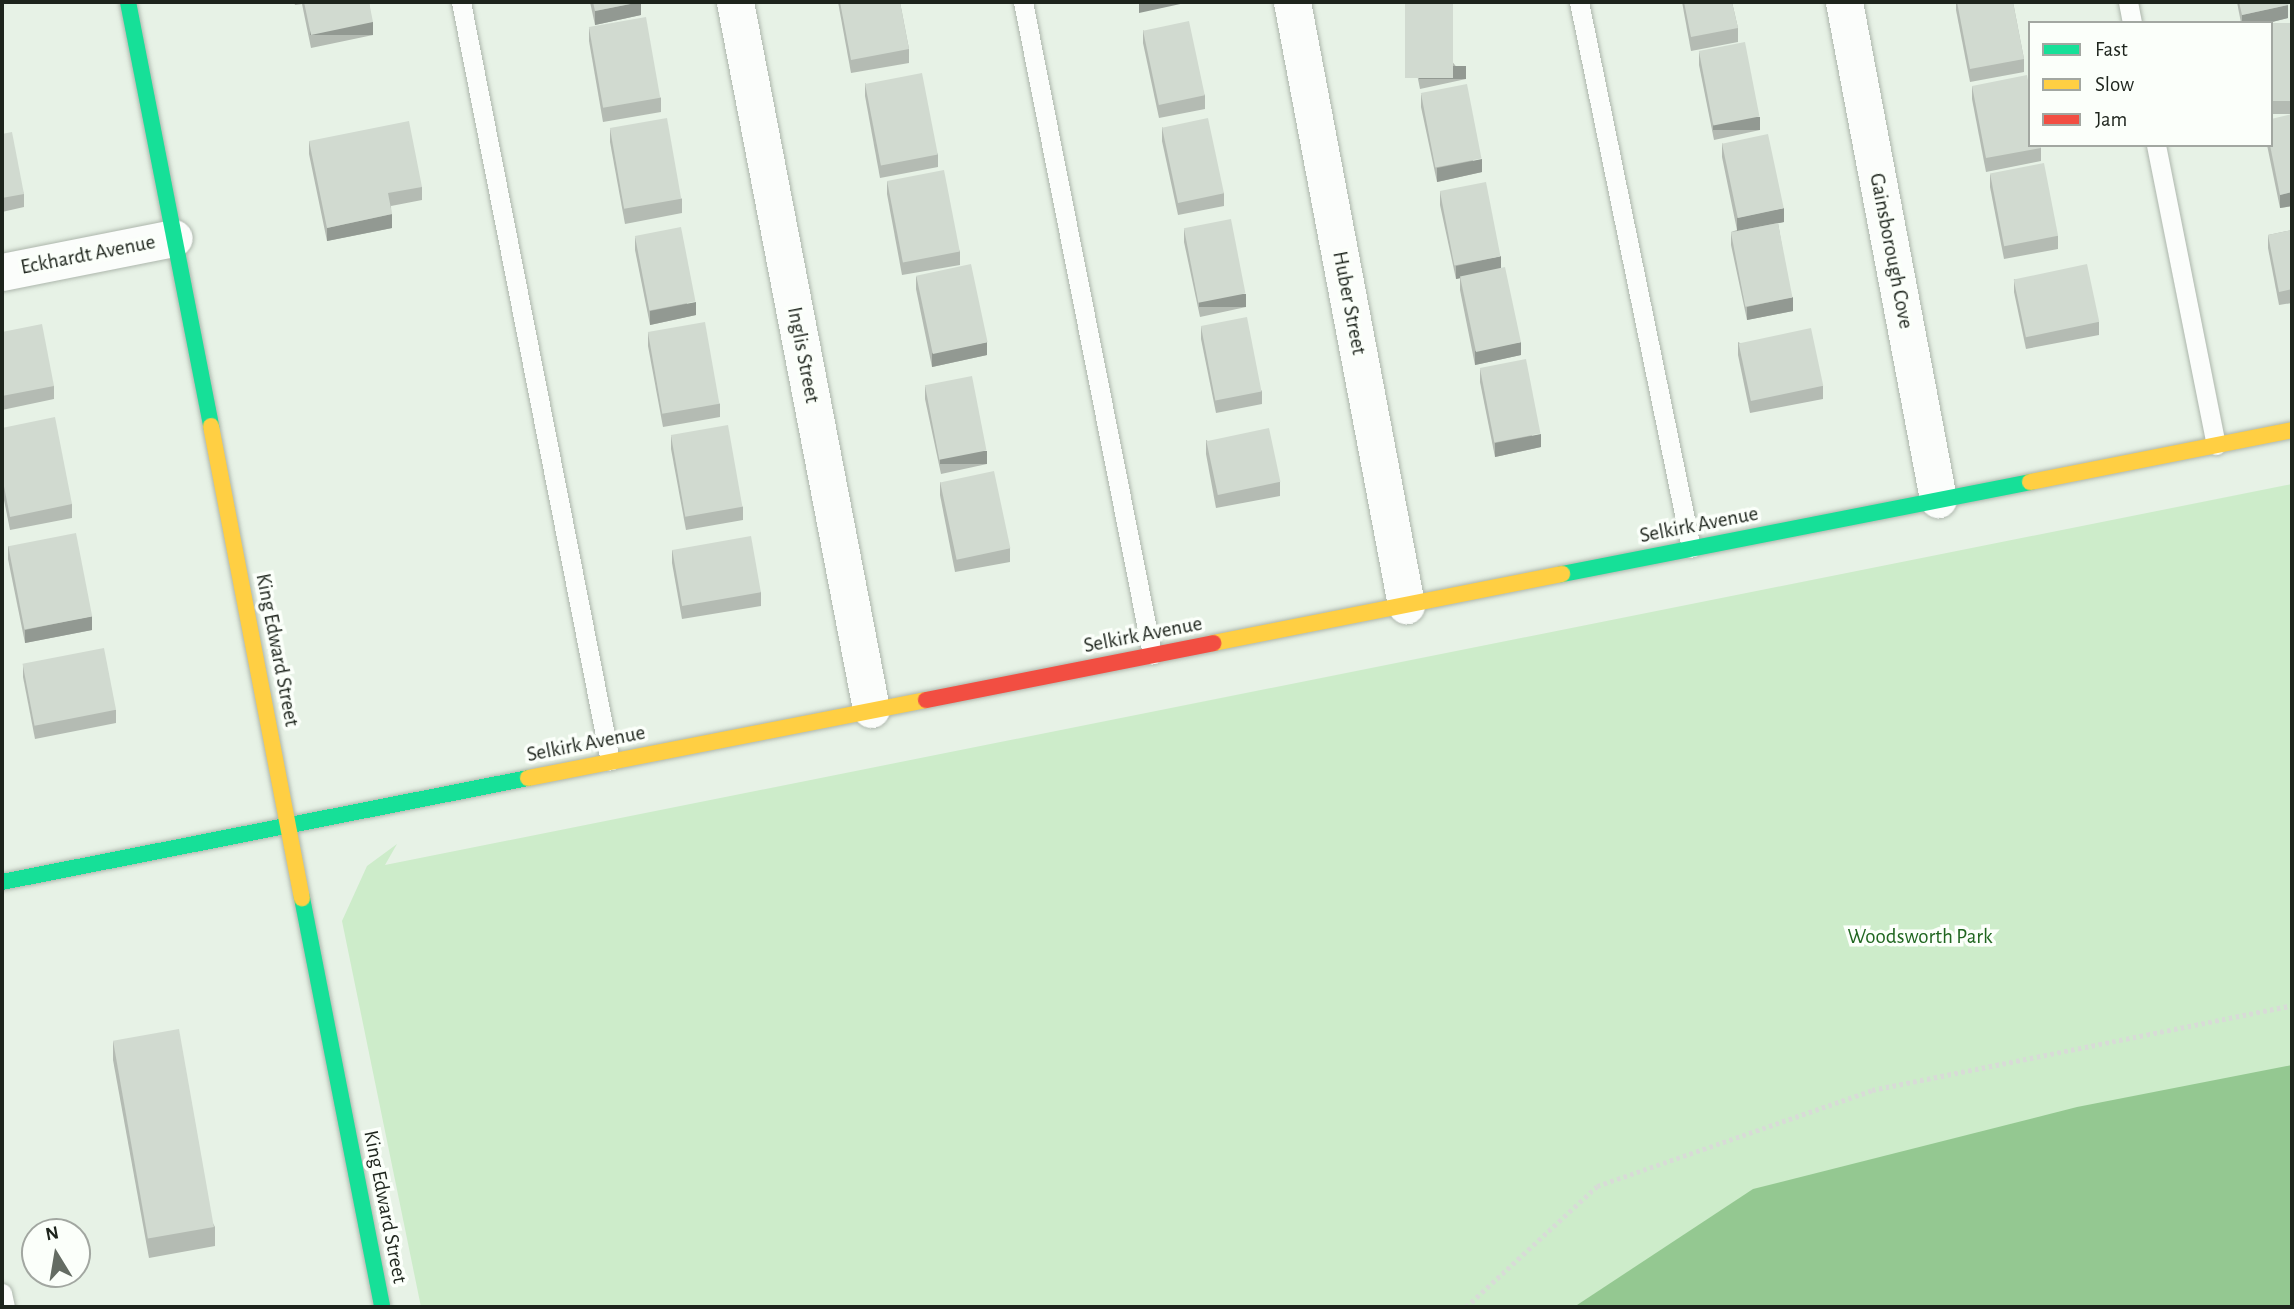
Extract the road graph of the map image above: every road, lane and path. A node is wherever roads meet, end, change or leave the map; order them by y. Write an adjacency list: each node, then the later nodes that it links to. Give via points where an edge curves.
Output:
1 (128, 2): 11 (street, King Edward Street)
2 (461, 2): 20 (lane)
3 (735, 2): 19 (street, Inglis Street)
4 (1023, 2): 18 (lane)
5 (1293, 2): 17 (street, Huber Street)
6 (1579, 2): 16 (lane)
7 (1844, 2): 15 (street, Gainsborough Cove)
8 (2128, 2): 9 (lane)
9 (2132, 21)
10 (2156, 147): 14 (lane)
11 (174, 238): 12 (street, Eckhardt Avenue); 21 (street, King Edward Street)
12 (2, 272)
13 (2292, 430): 14 (street, Selkirk Avenue)
14 (2216, 445): 15 (street, Selkirk Avenue)
15 (1938, 499): 16 (street, Selkirk Avenue)
16 (1691, 548): 17 (street, Selkirk Avenue)
17 (1406, 605): 18 (street, Selkirk Avenue)
18 (1152, 654): 19 (street, Selkirk Avenue)
19 (871, 709): 20 (street, Selkirk Avenue)
20 (610, 761): 21 (street, Selkirk Avenue)
21 (290, 824): 22 (street, Selkirk Avenue); 26 (street, King Edward Street)
22 (2, 882)
23 (2292, 1005): 27 (path, via 1872,1090 1597,1186)
24 (2, 1293): 25 (lane)
25 (5, 1307)
26 (382, 1307)
27 (1466, 1307)

